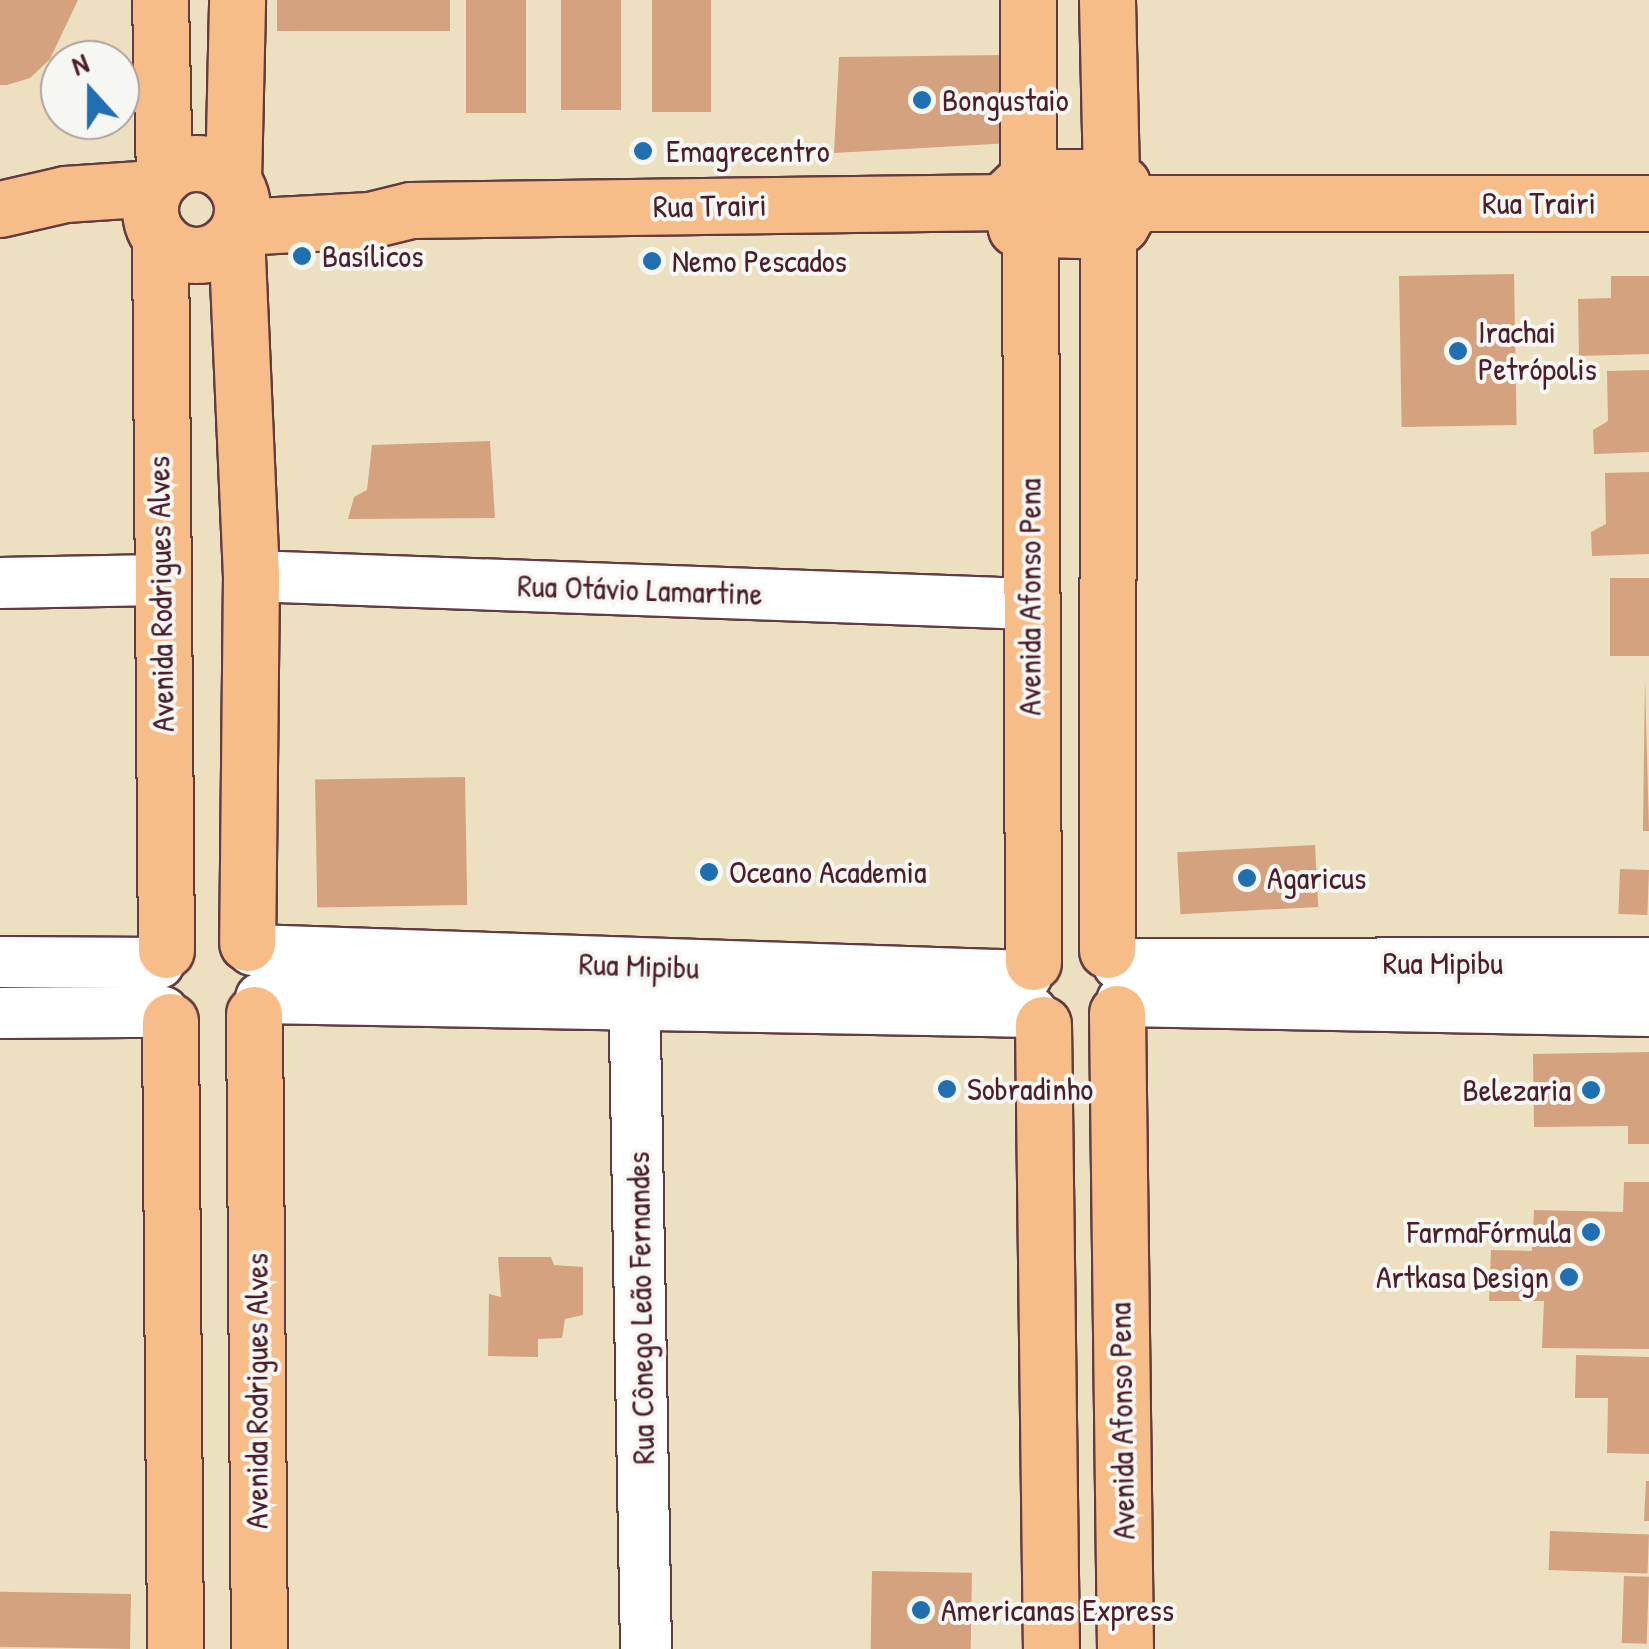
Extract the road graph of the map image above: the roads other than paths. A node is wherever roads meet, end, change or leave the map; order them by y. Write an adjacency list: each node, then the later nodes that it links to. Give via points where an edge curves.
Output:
1 (160, 0): 8 (main road, Avenida Rodrigues Alves)
2 (237, 0): 10 (main road, Avenida Rodrigues Alves)
3 (1028, 0): 6 (main road, Avenida Afonso Pena)
4 (1107, 0): 7 (main road, Avenida Afonso Pena)
5 (1649, 202): 7 (main road, Rua Trairi)
6 (1022, 204): 7 (main road, Rua Trairi); 10 (main road, Rua Trairi, via 411,210 370,195); 14 (main road, Avenida Afonso Pena)
7 (1116, 204): 18 (main road, Avenida Afonso Pena)
8 (158, 208): 9 (main road, via 65,194); 10 (main road, via 191,164 206,165); 10 (main road, via 180,252 206,254); 12 (main road, Avenida Rodrigues Alves)
9 (5, 209)
10 (237, 209): 11 (main road, Avenida Rodrigues Alves)
11 (251, 576): 14 (street, Rua Otávio Lamartine); 17 (main road, Avenida Rodrigues Alves)
12 (159, 580): 13 (street); 19 (main road, Avenida Rodrigues Alves)
13 (0, 583)
14 (1030, 604): 21 (main road, Avenida Afonso Pena)
15 (0, 962): 19 (street)
16 (1649, 964): 18 (street, Rua Mipibu)
17 (253, 976): 19 (main road, via 220,930 190,932); 19 (main road, via 236,1030 214,1036 190,1034); 20 (street, Rua Mipibu); 25 (main road, Avenida Rodrigues Alves)
18 (1116, 982): 21 (main road, via 1106,1025 1074,1036); 21 (main road, via 1076,938 1044,949); 22 (street, Rua Mipibu); 28 (main road, Avenida Afonso Pena)
19 (165, 986): 23 (street); 24 (main road, Avenida Rodrigues Alves)
20 (635, 988): 21 (street, Rua Mipibu); 26 (street, Rua Cônego Leão Fernandes)
21 (1034, 994): 27 (main road, Avenida Afonso Pena)
22 (1649, 1011)
23 (0, 1013)
24 (175, 1649)
25 (259, 1649)
26 (646, 1649)
27 (1051, 1649)
28 (1125, 1649)

